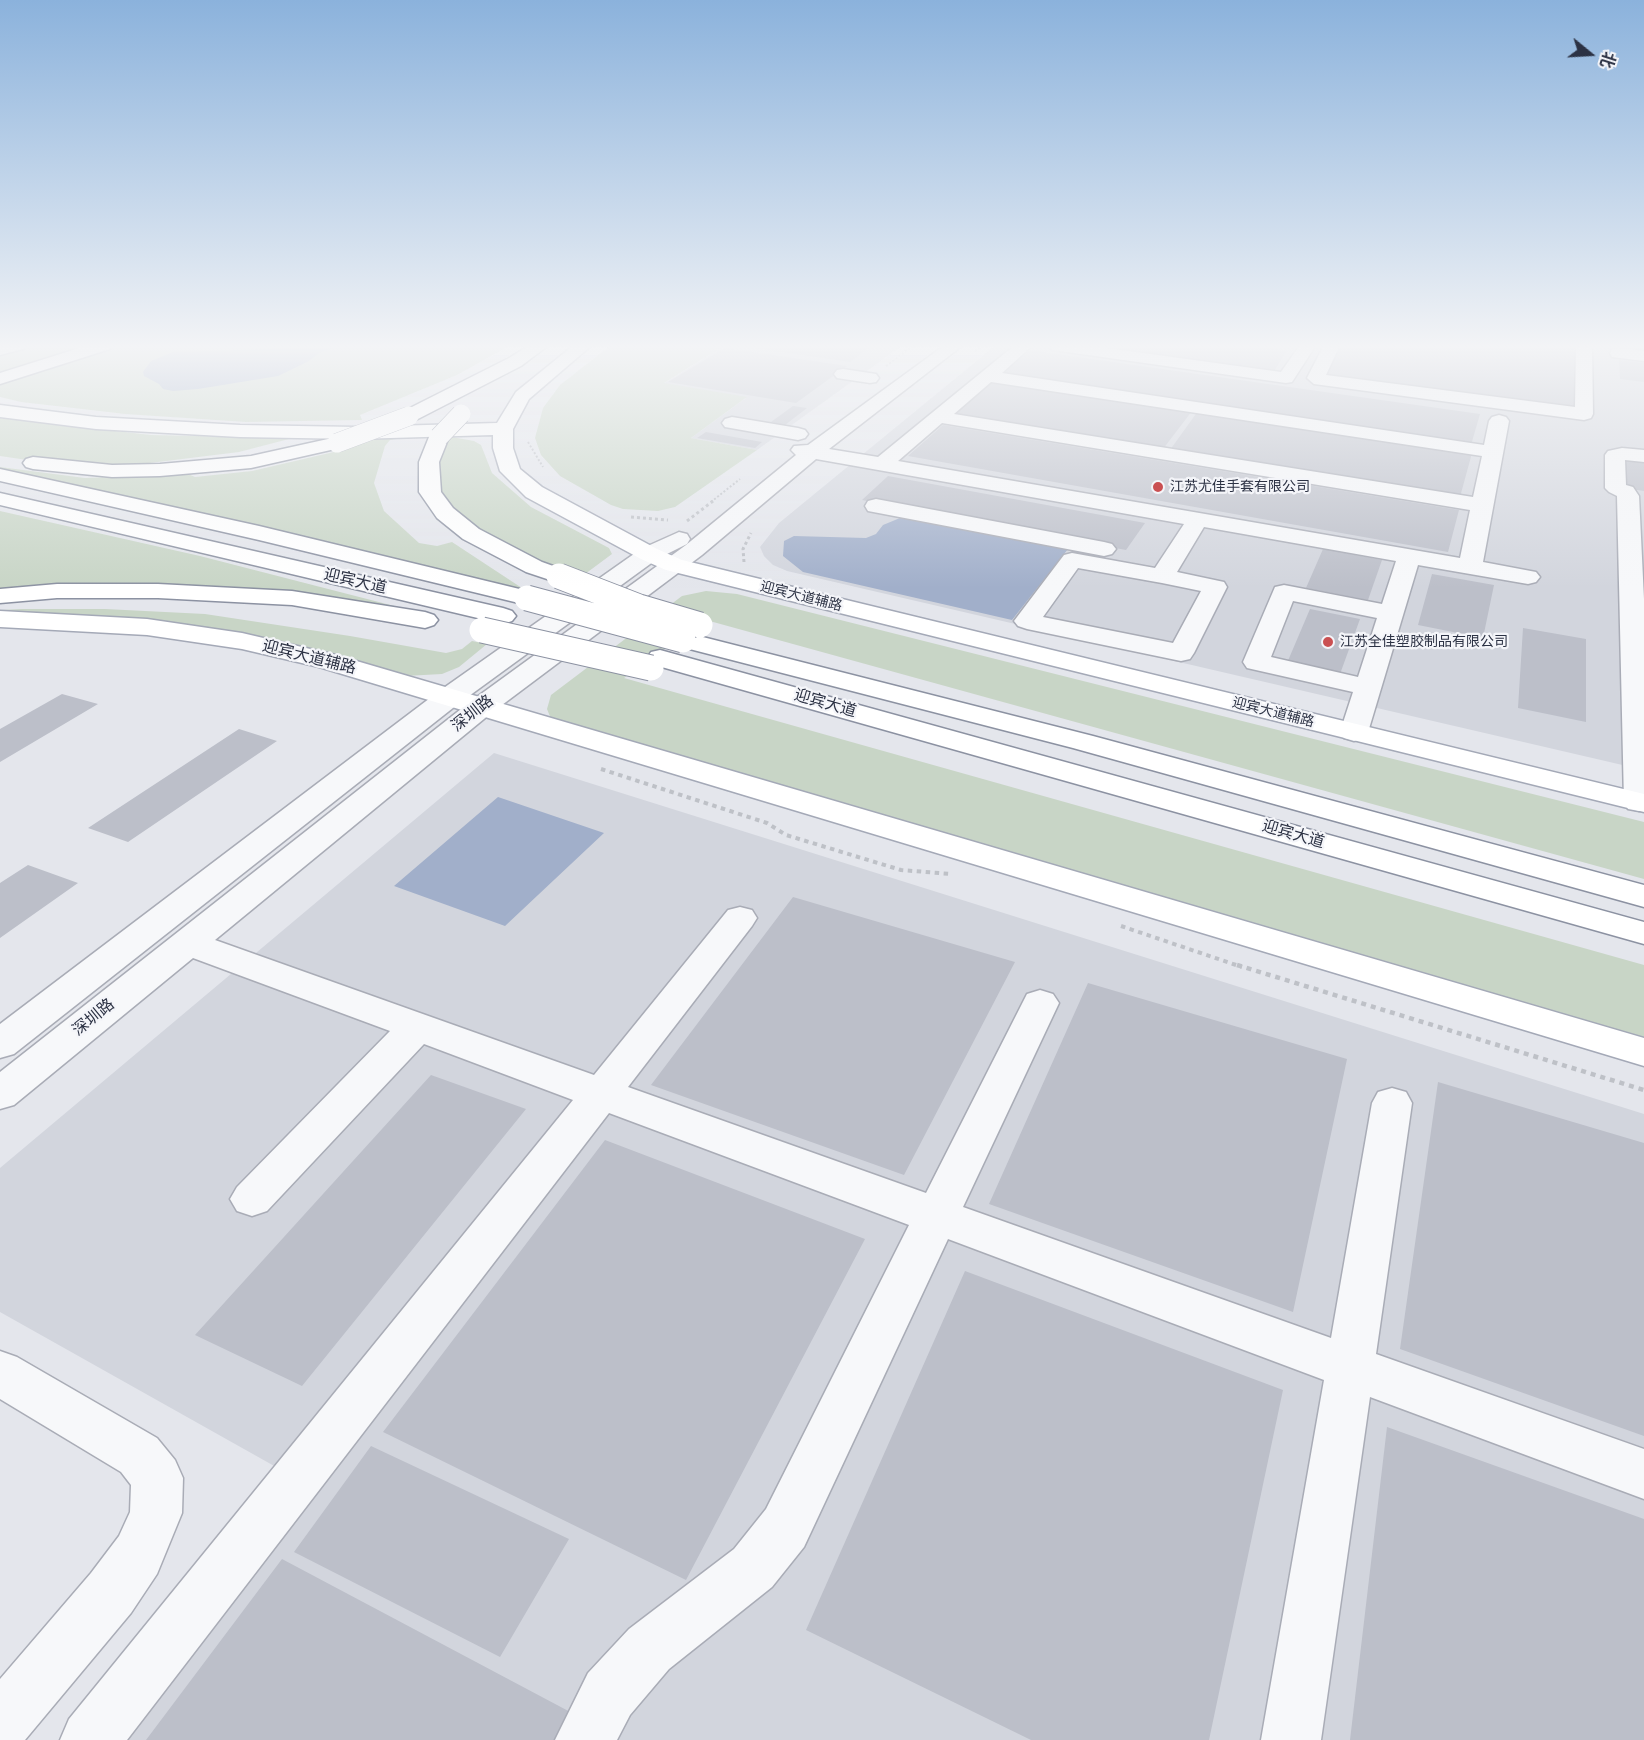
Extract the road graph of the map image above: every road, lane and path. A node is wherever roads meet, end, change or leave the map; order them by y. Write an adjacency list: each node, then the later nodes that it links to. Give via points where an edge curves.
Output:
1 (147, 426): 4 (main road, via 356,433)
2 (383, 426): 16 (main road, bridge, via 337,444 251,462 160,470 112,471)
3 (451, 426): 39 (main road, bridge, via 439,437 429,462 430,492 445,513 471,534 534,567 639,607)
4 (458, 426)
5 (506, 426): 28 (main road, 迎宾大道辅路, via 503,448 510,471 568,511)
6 (530, 426): 18 (path, via 527,440)
7 (742, 426): 13 (street)
8 (827, 426): 13 (street, 深圳路)
9 (927, 426): 17 (street)
10 (995, 426): 21 (street)
11 (1321, 426): 14 (street)
12 (1498, 426): 14 (street)
13 (804, 445): 17 (street); 27 (street, 深圳路)
14 (1493, 452): 21 (street)
15 (1644, 456): 42 (street, via 1615,455 1616,488 1628,496)
16 (0, 459)
17 (882, 464): 24 (street)
18 (551, 474)
19 (0, 475): 39 (main road, 迎宾大道, bridge, via 259,532 527,598)
20 (0, 499): 38 (main road, 迎宾大道)
21 (1482, 505): 32 (street)
22 (876, 506): 33 (street)
23 (623, 516): 25 (path)
24 (1198, 519): 29 (street); 33 (street)
25 (677, 521)
26 (686, 522): 27 (path)
27 (718, 524): 28 (street, 深圳路); 30 (street, 深圳路); 31 (path, via 753,531 743,549 743,561)
28 (648, 554): 30 (main road, 迎宾大道辅路); 41 (street, 深圳路)
29 (1409, 556): 32 (street); 36 (street)
30 (674, 565): 43 (street, 深圳路); 44 (main road, 迎宾大道辅路)
31 (749, 566)
32 (1470, 567): 34 (street)
33 (1166, 569): 33 (street, via 1215,587 1181,653 1027,621 1072,560)
34 (1528, 577)
35 (0, 596): 38 (main road, via 57,591 158,591 292,598)
36 (1391, 613): 40 (street); 40 (street, via 1284,592 1256,662)
37 (0, 619): 41 (main road, 迎宾大道辅路, via 147,627 242,641 327,661)
38 (492, 623): 39 (main road, bridge)
39 (673, 648): 48 (main road, 迎宾大道, via 1083,742); 51 (main road, 迎宾大道, via 1032,762)
40 (1368, 687): 44 (street)
41 (448, 698): 43 (main road, 迎宾大道辅路); 55 (street, 深圳路)
42 (1640, 701): 46 (street)
43 (480, 708): 52 (street, 深圳路); 56 (main road, 迎宾大道辅路)
44 (1354, 732): 46 (main road, 迎宾大道辅路)
45 (597, 768): 47 (path, via 767,823 786,835 901,870)
46 (1642, 802)
47 (955, 874)
48 (1644, 894)
49 (740, 918): 59 (street)
50 (1118, 924): 57 (path, via 1180,948)
51 (1635, 931)
52 (188, 943): 54 (street); 58 (street, 深圳路)
53 (1040, 1003): 62 (street)
54 (417, 1027): 59 (street); 61 (street)
55 (0, 1044)
56 (1644, 1052)
57 (1644, 1090)
58 (0, 1094)
59 (601, 1094): 62 (street); 67 (street)
60 (1392, 1103): 63 (street)
61 (252, 1199)
62 (936, 1216): 63 (street); 68 (street, via 784,1528 753,1568 649,1649 609,1694)
63 (1350, 1367): 65 (street); 69 (street)
64 (0, 1373): 66 (street, via 139,1455 157,1478 156,1513 138,1555 111,1593)
65 (1644, 1474)
66 (0, 1724)
67 (90, 1740)
68 (585, 1740)
69 (1291, 1740)

